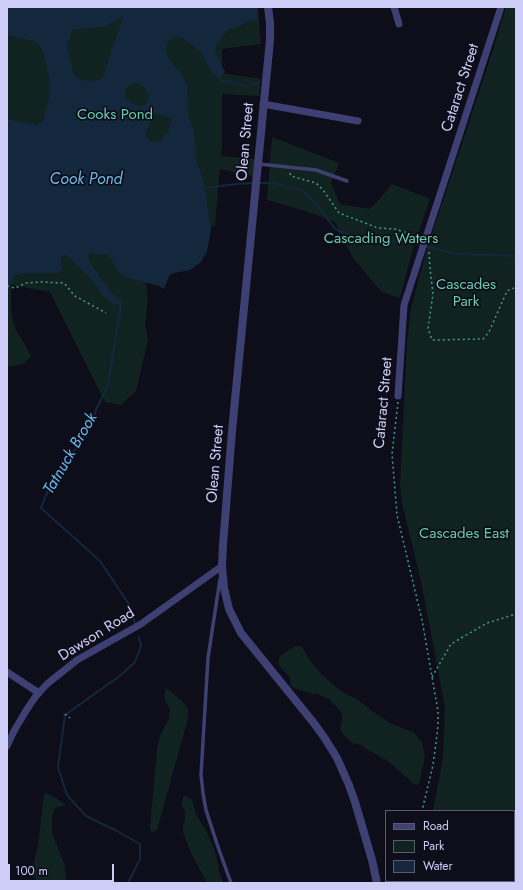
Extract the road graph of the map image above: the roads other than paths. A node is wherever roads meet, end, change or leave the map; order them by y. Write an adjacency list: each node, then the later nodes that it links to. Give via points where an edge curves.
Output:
1 (268, 7): 5 (street, Olean Street, via 270,31)
2 (394, 7): 4 (street)
3 (501, 7): 9 (street, Cataract Street, via 404,305)
4 (399, 24)
5 (263, 104): 6 (street); 7 (street, Olean Street)
6 (358, 121)
7 (258, 164): 8 (lane, via 316,170); 10 (street, Olean Street, via 232,431)
8 (347, 181)
9 (398, 396)
10 (222, 566): 12 (street, Dawson Road, via 140,624 77,660); 14 (lane, via 208,658 201,774 210,821); 15 (street, Olean Street, via 226,599 241,633 317,727 342,768 367,840)
11 (7, 672): 12 (street)
12 (39, 693): 13 (street, Dawson Road, via 22,716)
13 (7, 746)
14 (231, 883)
15 (377, 883)

